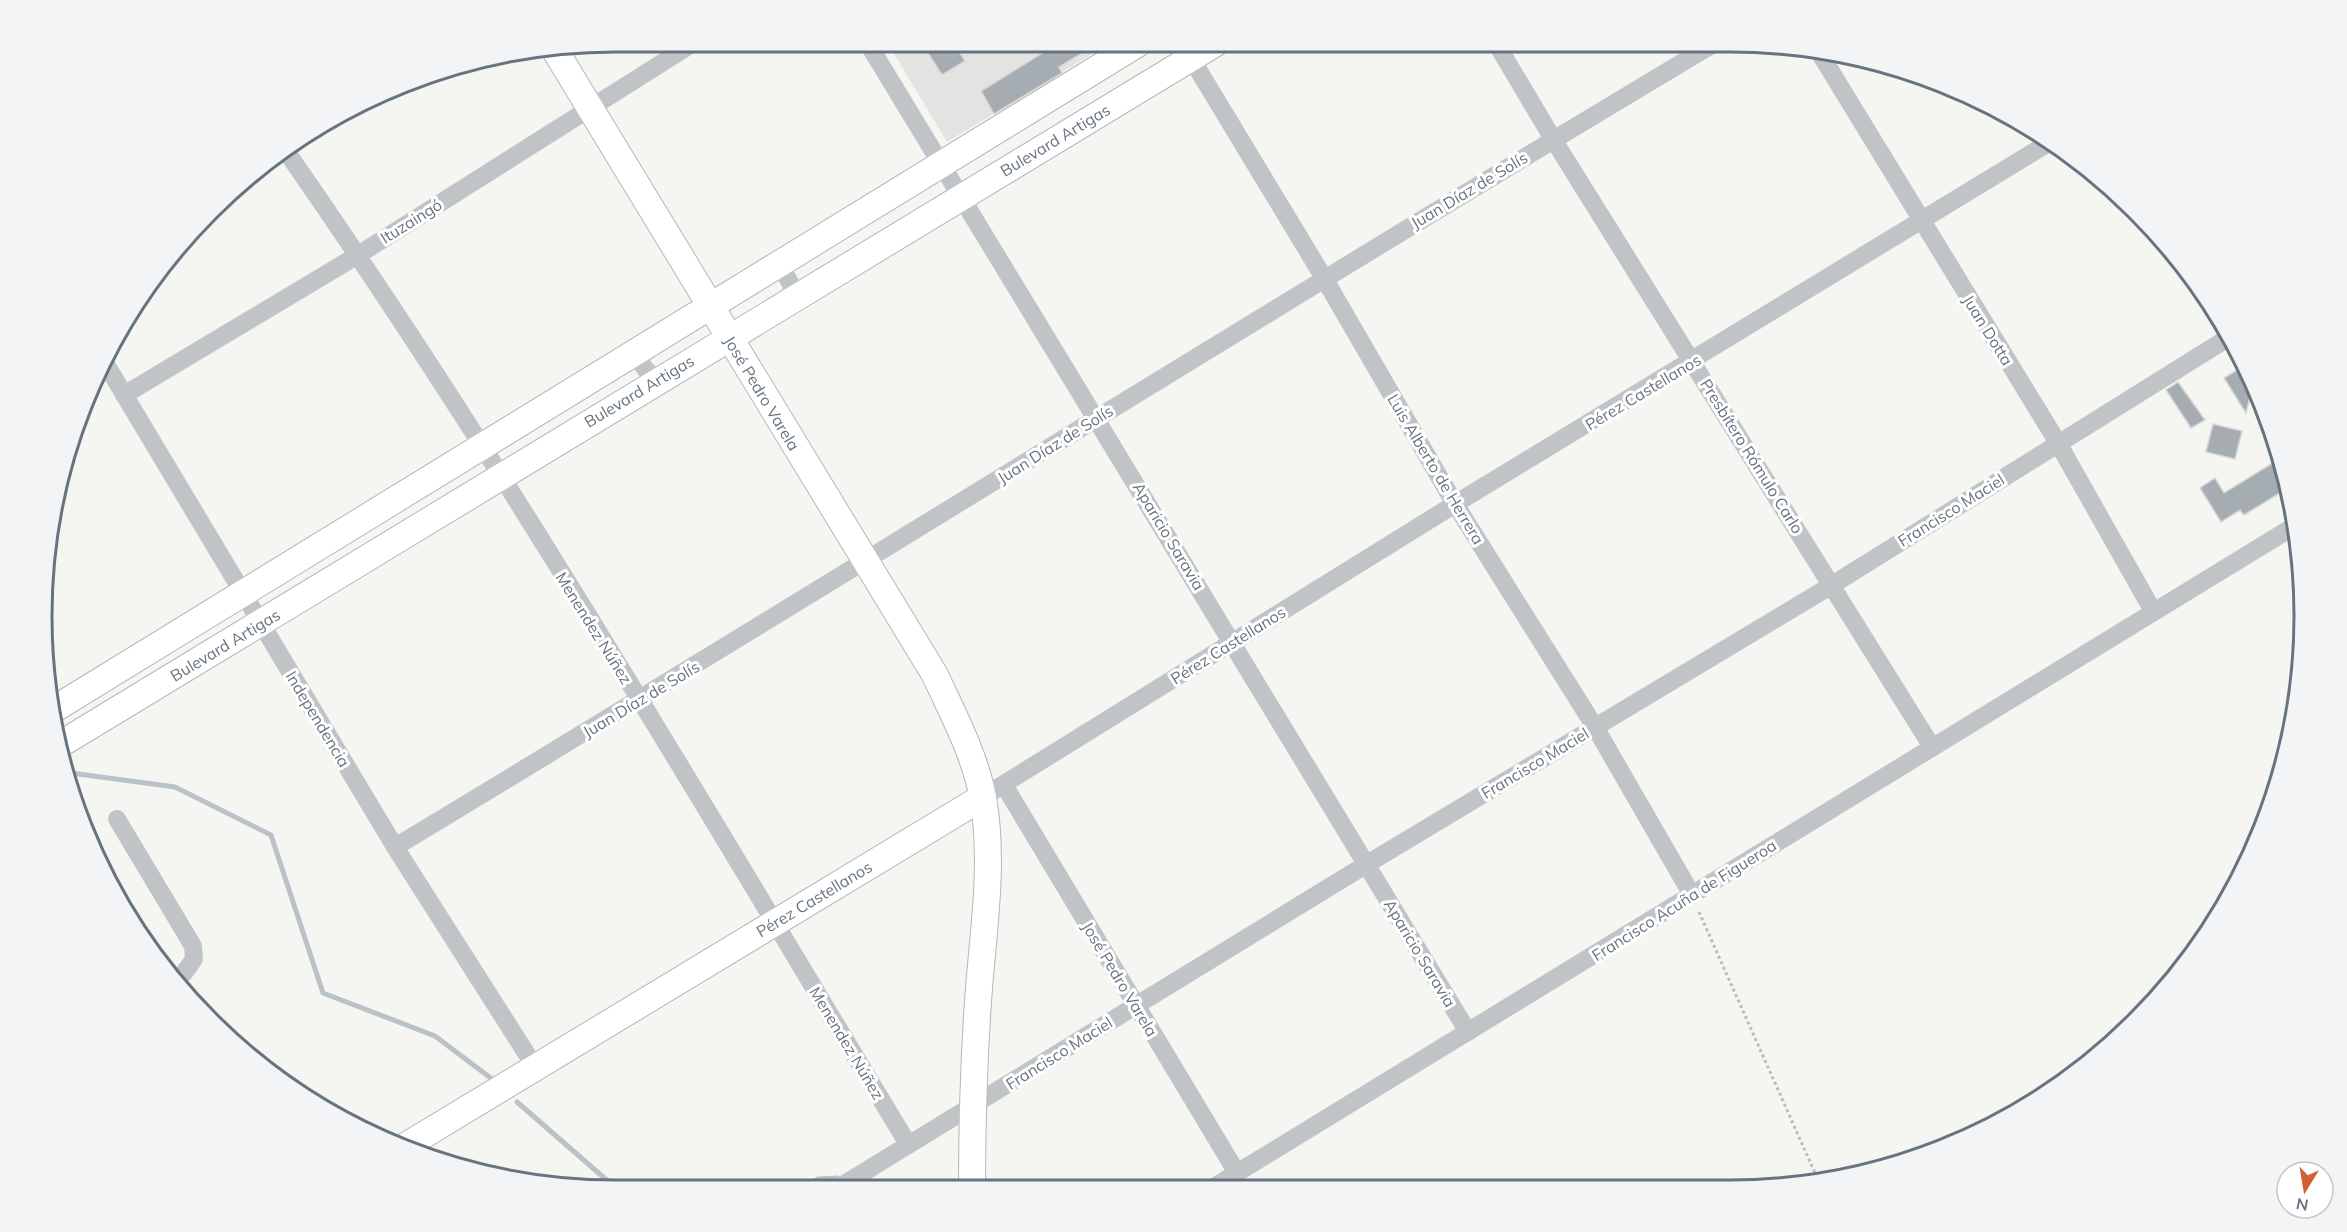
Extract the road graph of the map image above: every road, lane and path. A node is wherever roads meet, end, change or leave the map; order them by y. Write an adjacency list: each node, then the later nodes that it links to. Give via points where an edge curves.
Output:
1 (679, 52): 10 (street, Ituzaingó)
2 (873, 52): 14 (street, Aparicio Saravia)
3 (1124, 52): 14 (street, Bulevard Artigas)
4 (1181, 52): 15 (street, Bulevard Artigas)
5 (1185, 52): 19 (street, Luis Alberto de Herrera)
6 (1501, 52): 11 (street, Presbítero Rómulo Carlo)
7 (1700, 52): 11 (street, Juan Díaz de Solís)
8 (558, 56): 10 (street, José Pedro Varela)
9 (1824, 60): 16 (street, Juan Dotta)
10 (590, 107): 17 (street, Ituzaingó); 21 (street, José Pedro Varela)
11 (1553, 140): 19 (street, Juan Díaz de Solís); 25 (street, Presbítero Rómulo Carlo)
12 (2043, 146): 16 (street, Pérez Castellanos)
13 (289, 157): 17 (street, Menendez Núñez)
14 (940, 164): 15 (street, Aparicio Saravia); 18 (street, Bulevard Artigas)
15 (961, 198): 20 (street, Bulevard Artigas); 29 (street, Aparicio Saravia)
16 (1921, 221): 25 (street, Pérez Castellanos); 30 (street, Juan Dotta)
17 (358, 255): 28 (street, Ituzaingó); 31 (street, Menendez Núñez)
18 (772, 269): 20 (street, via 784,273 792,286); 21 (street, Bulevard Artigas)
19 (1324, 278): 29 (street, Juan Díaz de Solís); 33 (street, Luis Alberto de Herrera)
20 (790, 301): 22 (street, Bulevard Artigas)
21 (709, 306): 22 (street, José Pedro Varela); 24 (street, Bulevard Artigas)
22 (728, 337): 27 (street, Bulevard Artigas); 35 (street, José Pedro Varela)
23 (2223, 341): 30 (street, Francisco Maciel)
24 (641, 347): 27 (street, via 639,360 646,373); 31 (street, Bulevard Artigas)
25 (1694, 361): 33 (street, Pérez Castellanos); 36 (street, Presbítero Rómulo Carlo)
26 (109, 370): 28 (street, Independencia)
27 (659, 378): 32 (street, Bulevard Artigas)
28 (124, 395): 37 (street, Independencia)
29 (1097, 418): 35 (street, Juan Díaz de Solís); 40 (street, Aparicio Saravia)
30 (2058, 443): 36 (street, Francisco Maciel); 38 (street, Juan Dotta)
31 (482, 447): 32 (street, Menendez Núñez); 37 (street, Bulevard Artigas)
32 (500, 475): 39 (street, Bulevard Artigas); 41 (street, Menendez Núñez)
33 (1455, 504): 40 (street, Pérez Castellanos); 43 (street, Luis Alberto de Herrera)
34 (2288, 530): 38 (street, Francisco Acuña de Figueroa)
35 (865, 560): 41 (street, Juan Díaz de Solís); 46 (street, José Pedro Varela, via 935,675)
36 (1832, 585): 43 (street, Francisco Maciel); 45 (street, Presbítero Rómulo Carlo)
37 (242, 594): 39 (street, Independencia); 42 (street, Bulevard Artigas)
38 (2153, 611): 45 (street, Francisco Acuña de Figueroa)
39 (261, 623): 44 (street, Bulevard Artigas); 48 (street, Independencia)
40 (1233, 642): 46 (street, Pérez Castellanos); 49 (street, Aparicio Saravia)
41 (639, 700): 48 (street, Juan Díaz de Solís); 51 (street, Menendez Núñez)
42 (60, 706)
43 (1595, 727): 49 (street, Francisco Maciel); 50 (street, Luis Alberto de Herrera)
44 (66, 738)
45 (1932, 747): 50 (street, Francisco Acuña de Figueroa)
46 (993, 791): 51 (street, Pérez Castellanos); 53 (street, José Pedro Varela); 56 (street, José Pedro Varela)
47 (117, 819): 52 (street, via 193,946 194,959)
48 (396, 847): 55 (street, Independencia)
49 (1367, 864): 53 (street, Francisco Maciel); 54 (street, Aparicio Saravia)
50 (1692, 896): 54 (street, Francisco Acuña de Figueroa); 60 (path)
51 (774, 923): 55 (street, Pérez Castellanos); 58 (street, Menendez Núñez)
52 (181, 975)
53 (1136, 1006): 56 (street, Francisco Maciel); 59 (street, José Pedro Varela)
54 (1468, 1032): 59 (street, Francisco Acuña de Figueroa)
55 (535, 1067): 57 (street, Pérez Castellanos)
56 (972, 1106): 58 (street, Francisco Maciel); 62 (street, José Pedro Varela)
57 (413, 1142)
58 (908, 1144): 61 (street, Francisco Maciel)
59 (1237, 1173): 63 (street, Francisco Acuña de Figueroa)
60 (1815, 1173)
61 (851, 1180)
62 (972, 1180)
63 (1226, 1180)

